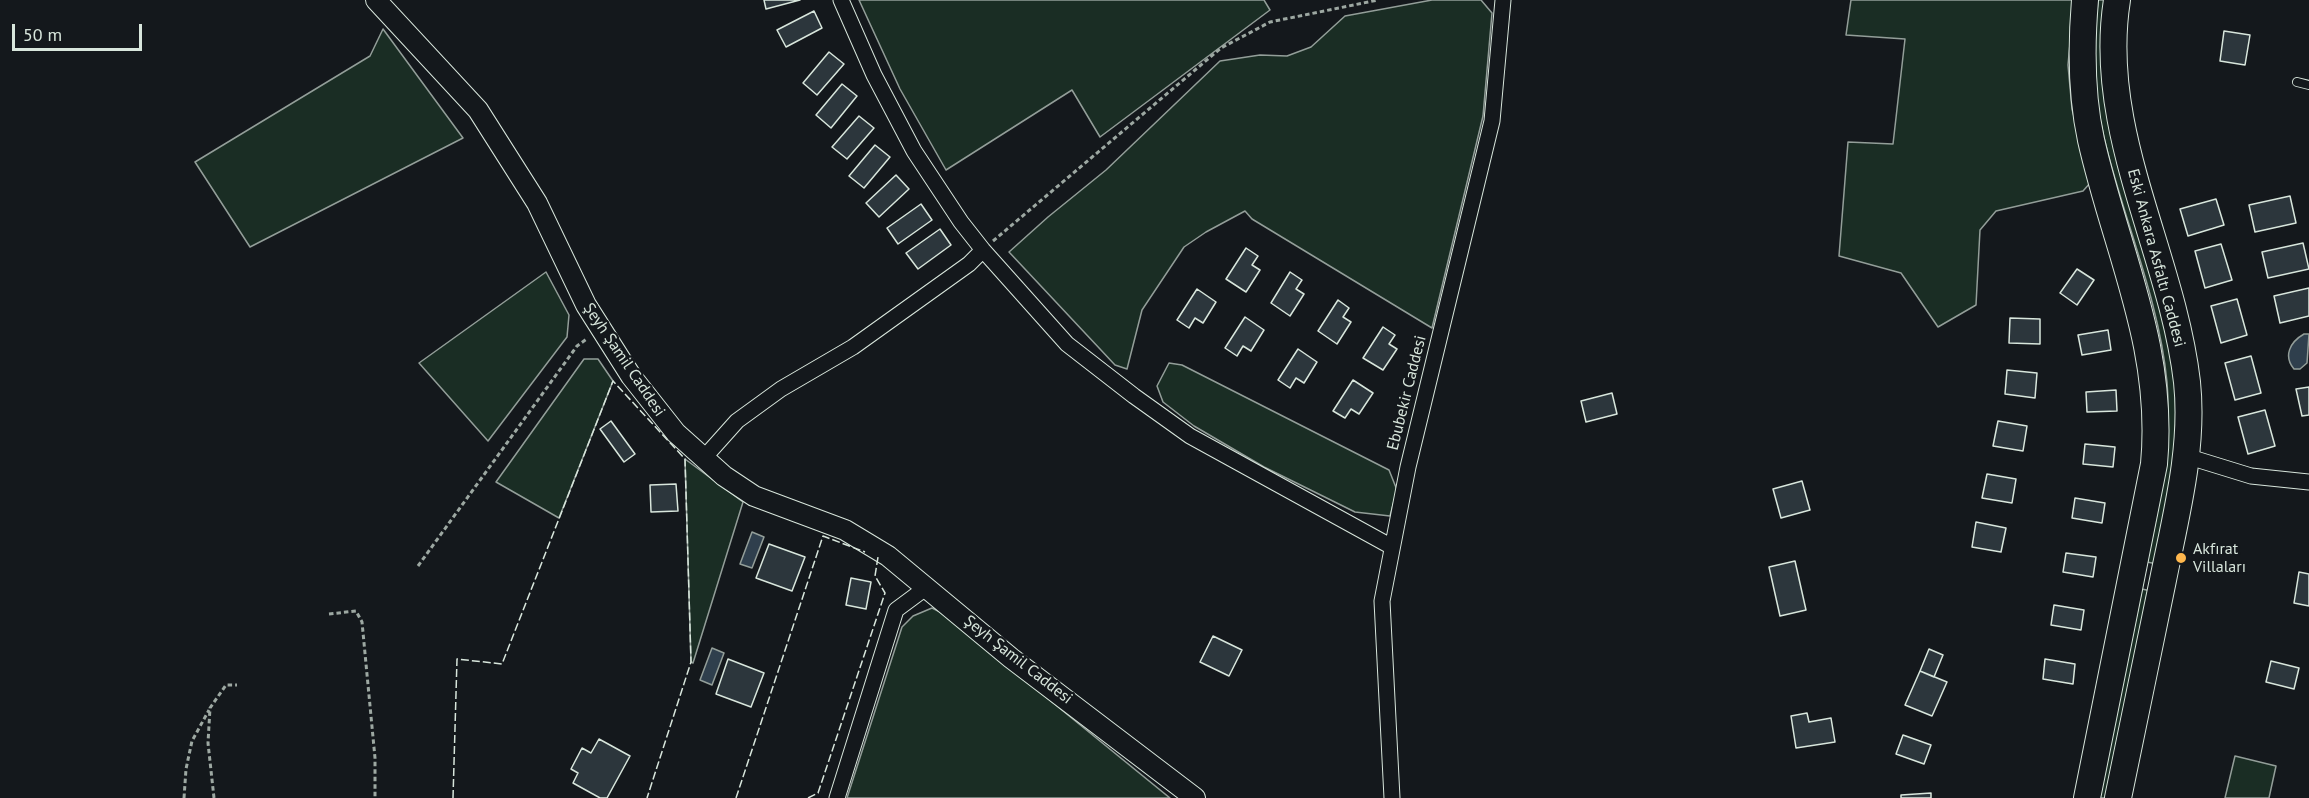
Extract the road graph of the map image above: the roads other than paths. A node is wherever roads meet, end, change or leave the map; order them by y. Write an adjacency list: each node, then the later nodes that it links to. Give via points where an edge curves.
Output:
1 (376, 0): 10 (street, Şeyh Şamil Caddesi, via 478,110 537,203 586,305 631,376 667,424)
2 (841, 0): 8 (street, via 914,151)
3 (1503, 0): 12 (street, Ebubekir Caddesi, via 1492,121)
4 (2085, 0): 17 (main road, Eski Ankara Asfaltı Caddesi, via 2081,43 2089,129 2146,337 2154,387 2156,441)
5 (2117, 0): 9 (main road, Eski Ankara Asfaltı Caddesi, via 2112,45 2117,97 2127,152 2182,344 2188,407)
6 (2297, 82): 7 (lane)
7 (2309, 85)
8 (983, 250): 10 (street, via 853,347 781,389 737,421); 12 (street, via 1067,344 1134,396 1190,436)
9 (2186, 456): 11 (street, via 2251,476); 18 (main road, Eski Ankara Asfaltı Caddesi)
10 (703, 459): 13 (street, Şeyh Şamil Caddesi, via 754,496 857,536)
11 (2309, 482)
12 (1392, 547): 16 (street, Ebubekir Caddesi, via 1382,601)
13 (927, 587): 14 (street, via 896,610); 15 (street, Şeyh Şamil Caddesi, via 1011,658)
14 (837, 798)
15 (1195, 798)
16 (1392, 798)
17 (2087, 798)
18 (2118, 798)

